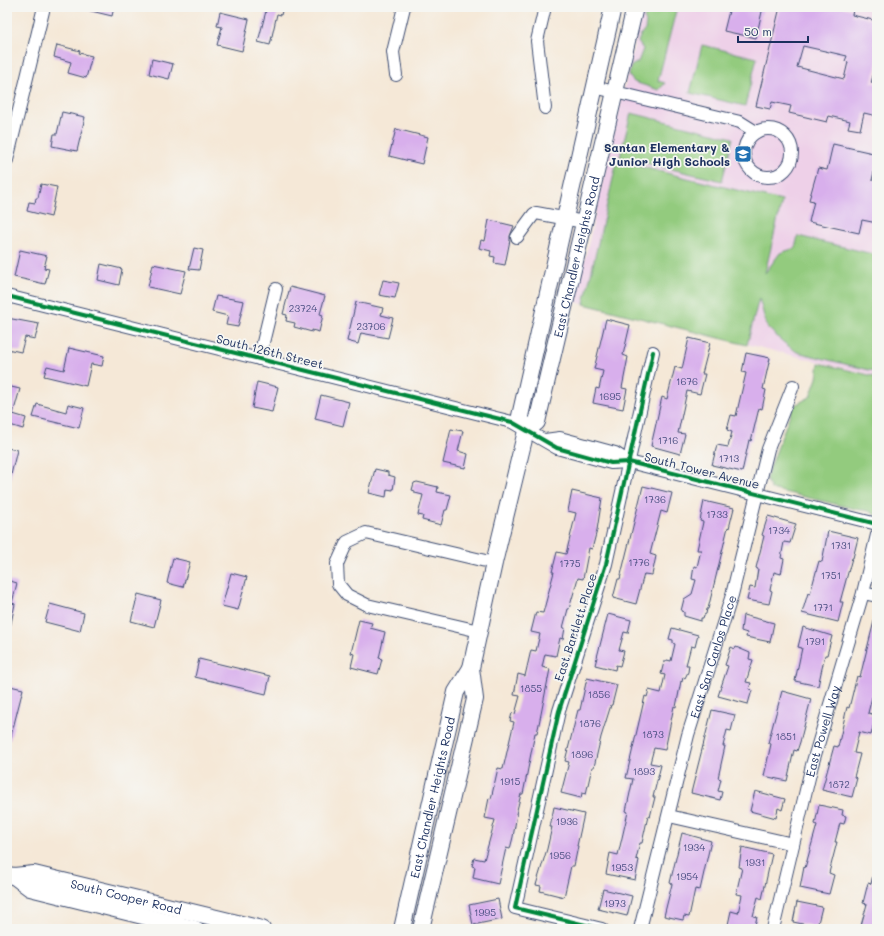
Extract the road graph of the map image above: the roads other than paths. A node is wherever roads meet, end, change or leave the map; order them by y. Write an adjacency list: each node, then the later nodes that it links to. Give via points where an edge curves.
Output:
1 (44, 7): 11 (street)
2 (404, 7): 6 (street, via 393,52)
3 (545, 7): 9 (street, via 537,41)
4 (613, 7): 7 (main road, East Chandler Heights Road)
5 (635, 7): 8 (main road, East Chandler Heights Road)
6 (396, 75)
7 (594, 87): 8 (street); 12 (main road, East Chandler Heights Road)
8 (615, 92): 10 (street, via 740,122); 13 (main road, East Chandler Heights Road)
9 (545, 108)
10 (756, 132): 10 (street, via 750,137 744,152 748,166 761,176 776,176 783,172 792,159 790,143 786,136 772,128)
11 (7, 160)
12 (564, 218): 13 (street); 14 (street, via 536,213); 20 (main road, East Chandler Heights Road, via 520,416)
13 (584, 222): 20 (main road, East Chandler Heights Road, via 537,422)
14 (517, 237)
15 (276, 290): 18 (street)
16 (7, 296): 18 (street, South 126th Street)
17 (653, 352): 21 (street, East Bartlett Place)
18 (259, 359): 20 (street, South 126th Street, via 512,422)
19 (793, 386): 22 (street, East San Carlos Place, via 768,449)
20 (526, 431): 21 (street, South Tower Avenue, via 545,440 560,438 615,453); 25 (main road, East Chandler Heights Road)
21 (629, 462): 22 (street, South Tower Avenue); 37 (street, East Bartlett Place, via 606,564 559,711 515,908)
22 (757, 494): 23 (street, South Tower Avenue); 30 (street, East San Carlos Place, via 732,595 688,735)
23 (877, 524)
24 (877, 535): 26 (street, East Powell Way)
25 (494, 563): 28 (main road, East Chandler Heights Road); 28 (street, via 366,533 347,542 336,564 338,584 347,596 367,605)
26 (863, 593): 27 (street); 31 (street, East Powell Way, via 812,765)
27 (877, 596)
28 (479, 631): 29 (main road, East Chandler Heights Road)
29 (471, 668): 35 (main road, East Chandler Heights Road, via 456,692); 36 (main road, East Chandler Heights Road, via 475,699)
30 (669, 816): 31 (street); 38 (street, East San Carlos Place)
31 (793, 844): 39 (street, East Powell Way)
32 (11, 876): 33 (main road, South Cooper Road, via 30,888); 34 (main road, South Cooper Road, via 34,874)
33 (196, 929)
34 (262, 929)
35 (402, 929)
36 (421, 929)
37 (602, 929)
38 (640, 929)
39 (773, 929)

